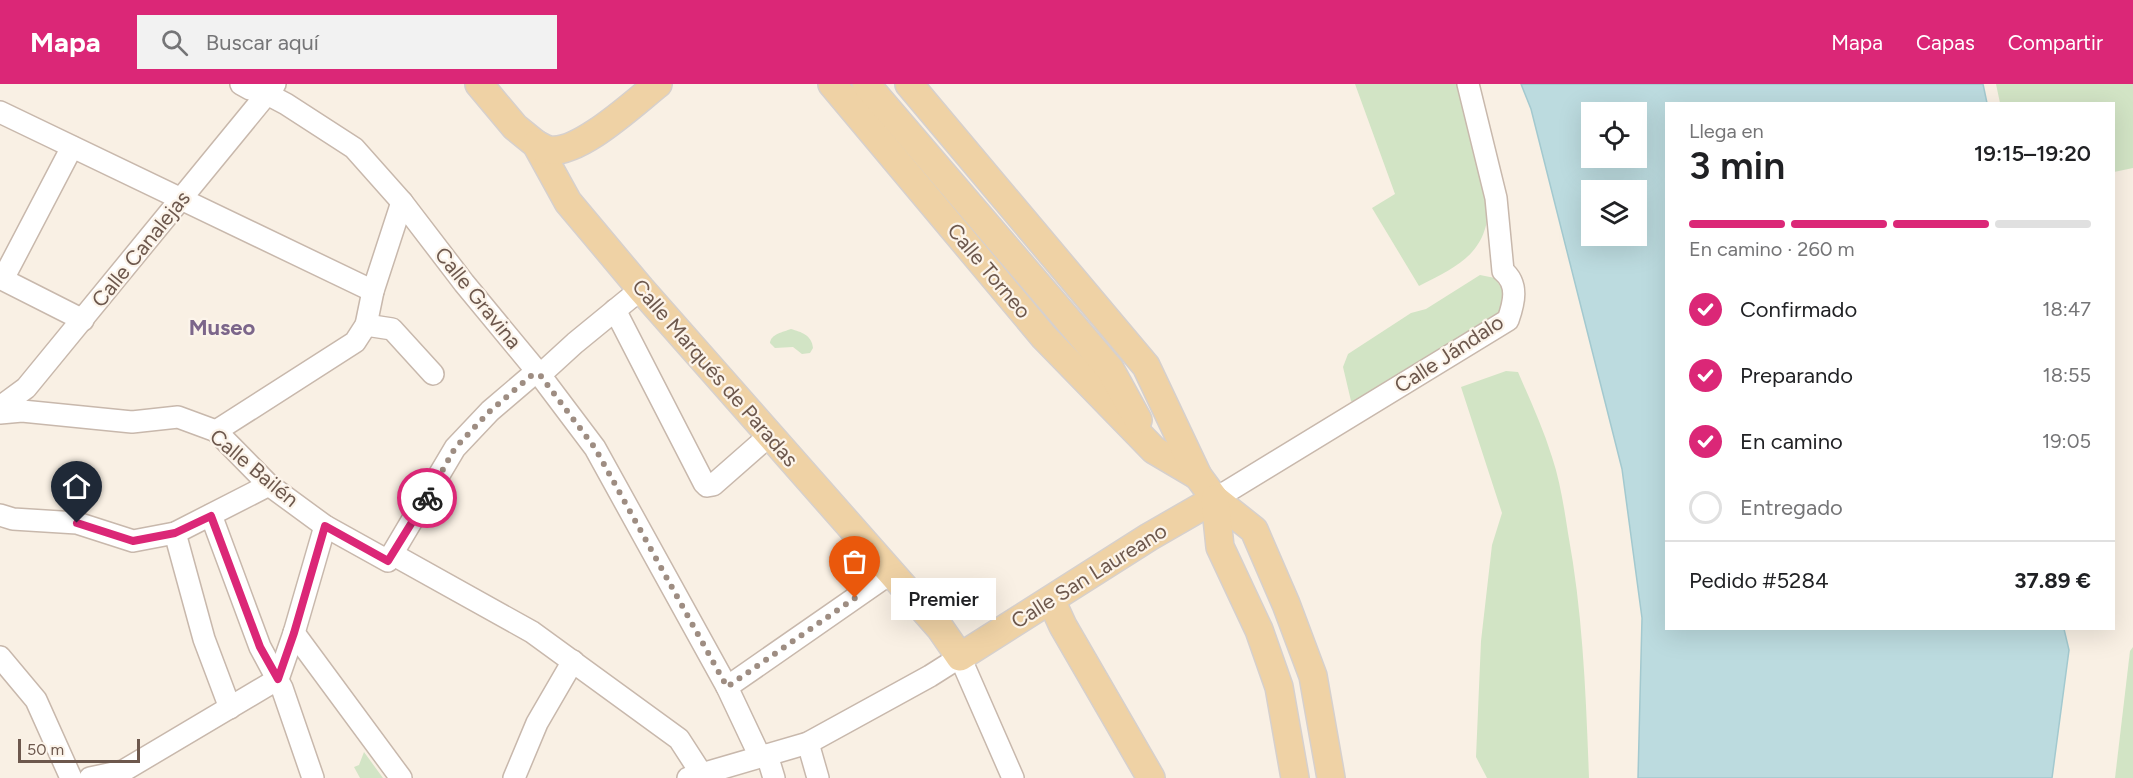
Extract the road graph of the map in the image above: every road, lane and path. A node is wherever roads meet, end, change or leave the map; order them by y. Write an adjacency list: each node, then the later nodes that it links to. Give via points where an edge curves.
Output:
1 (241, 84): 8 (street, Calle Gravina, via 250,89)
2 (479, 84): 10 (main road, Calle Marqués de Paradas, via 515,127)
3 (658, 84): 10 (main road, via 579,144 549,150)
4 (832, 84): 28 (main road, Calle Torneo, via 1044,337)
5 (866, 84): 20 (main road, Calle Torneo)
6 (909, 84): 24 (main road, Calle Torneo, via 1146,366)
7 (1468, 84): 31 (street, Calle Jándalo, via 1496,198 1503,271 1513,287 1514,303 1508,320)
8 (271, 89): 12 (street, Calle Canalejas); 13 (street, Calle Gravina, via 354,148)
9 (0, 112): 11 (street)
10 (536, 144): 15 (main road, Calle Marqués de Paradas, via 568,202)
11 (72, 147): 12 (street); 14 (street)
12 (182, 199): 16 (street); 18 (street, Calle Canalejas)
13 (402, 202): 16 (street); 22 (street, Calle Gravina)
14 (2, 278): 18 (street)
15 (641, 289): 17 (street); 27 (main road, Calle Marqués de Paradas)
16 (373, 291): 19 (street)
17 (615, 310): 22 (street); 27 (street, via 707,486)
18 (82, 320): 23 (street, Calle Canalejas, via 26,388)
19 (366, 325): 21 (street, via 392,329); 26 (street, via 355,342)
20 (1110, 369): 24 (main road, Calle Torneo); 28 (main road, Calle Torneo)
21 (433, 374)
22 (540, 375): 36 (street, via 531,376 490,411 455,448); 44 (street, Calle Gravina, via 595,448)
23 (0, 407)
24 (1166, 408): 29 (main road, Calle Torneo)
25 (0, 413): 26 (street, Calle Bailén, via 22,411 132,422 178,417)
26 (216, 431): 30 (street, Calle Bailén)
27 (770, 435): 37 (main road, Calle Marqués de Paradas)
28 (1154, 450): 29 (main road, Calle Torneo)
29 (1198, 476): 31 (main road, Calle Torneo)
30 (268, 485): 33 (street); 34 (street, Calle Bailén)
31 (1215, 498): 38 (main road, Calle San Laureano); 59 (main road, via 1220,547 1259,630 1280,687); 60 (main road, Calle Torneo, via 1254,530 1286,604 1313,676)
32 (0, 515): 35 (street, via 77,523 133,541)
33 (211, 516): 35 (street); 43 (street, via 260,647)
34 (325, 526): 36 (street, Calle Bailén); 39 (street)
35 (175, 533): 45 (street, via 204,639)
36 (390, 557): 42 (street, Calle Bailén, via 532,632)
37 (891, 573): 41 (main road, Calle Marqués de Paradas); 44 (street)
38 (1051, 600): 41 (main road, Calle San Laureano); 58 (main road)
39 (294, 633): 43 (street); 53 (street)
40 (0, 657): 50 (street, via 36,700)
41 (960, 657): 46 (street, Calle San Laureano); 57 (street)
42 (573, 661): 49 (street, Calle Bailén, via 679,739); 54 (street, via 537,723)
43 (278, 679): 45 (street); 52 (street)
44 (727, 687): 47 (street, Calle Gravina)
45 (230, 708): 48 (street)
46 (808, 743): 47 (street, Calle San Laureano); 56 (street)
47 (763, 756): 49 (street, Calle San Laureano); 55 (street, Calle Gravina)
48 (131, 773): 51 (street)
49 (695, 776)
50 (71, 778)
51 (90, 778)
52 (313, 778)
53 (401, 778)
54 (513, 778)
55 (774, 778)
56 (818, 778)
57 (1012, 778)
58 (1151, 778)
59 (1295, 778)
60 (1331, 778)

